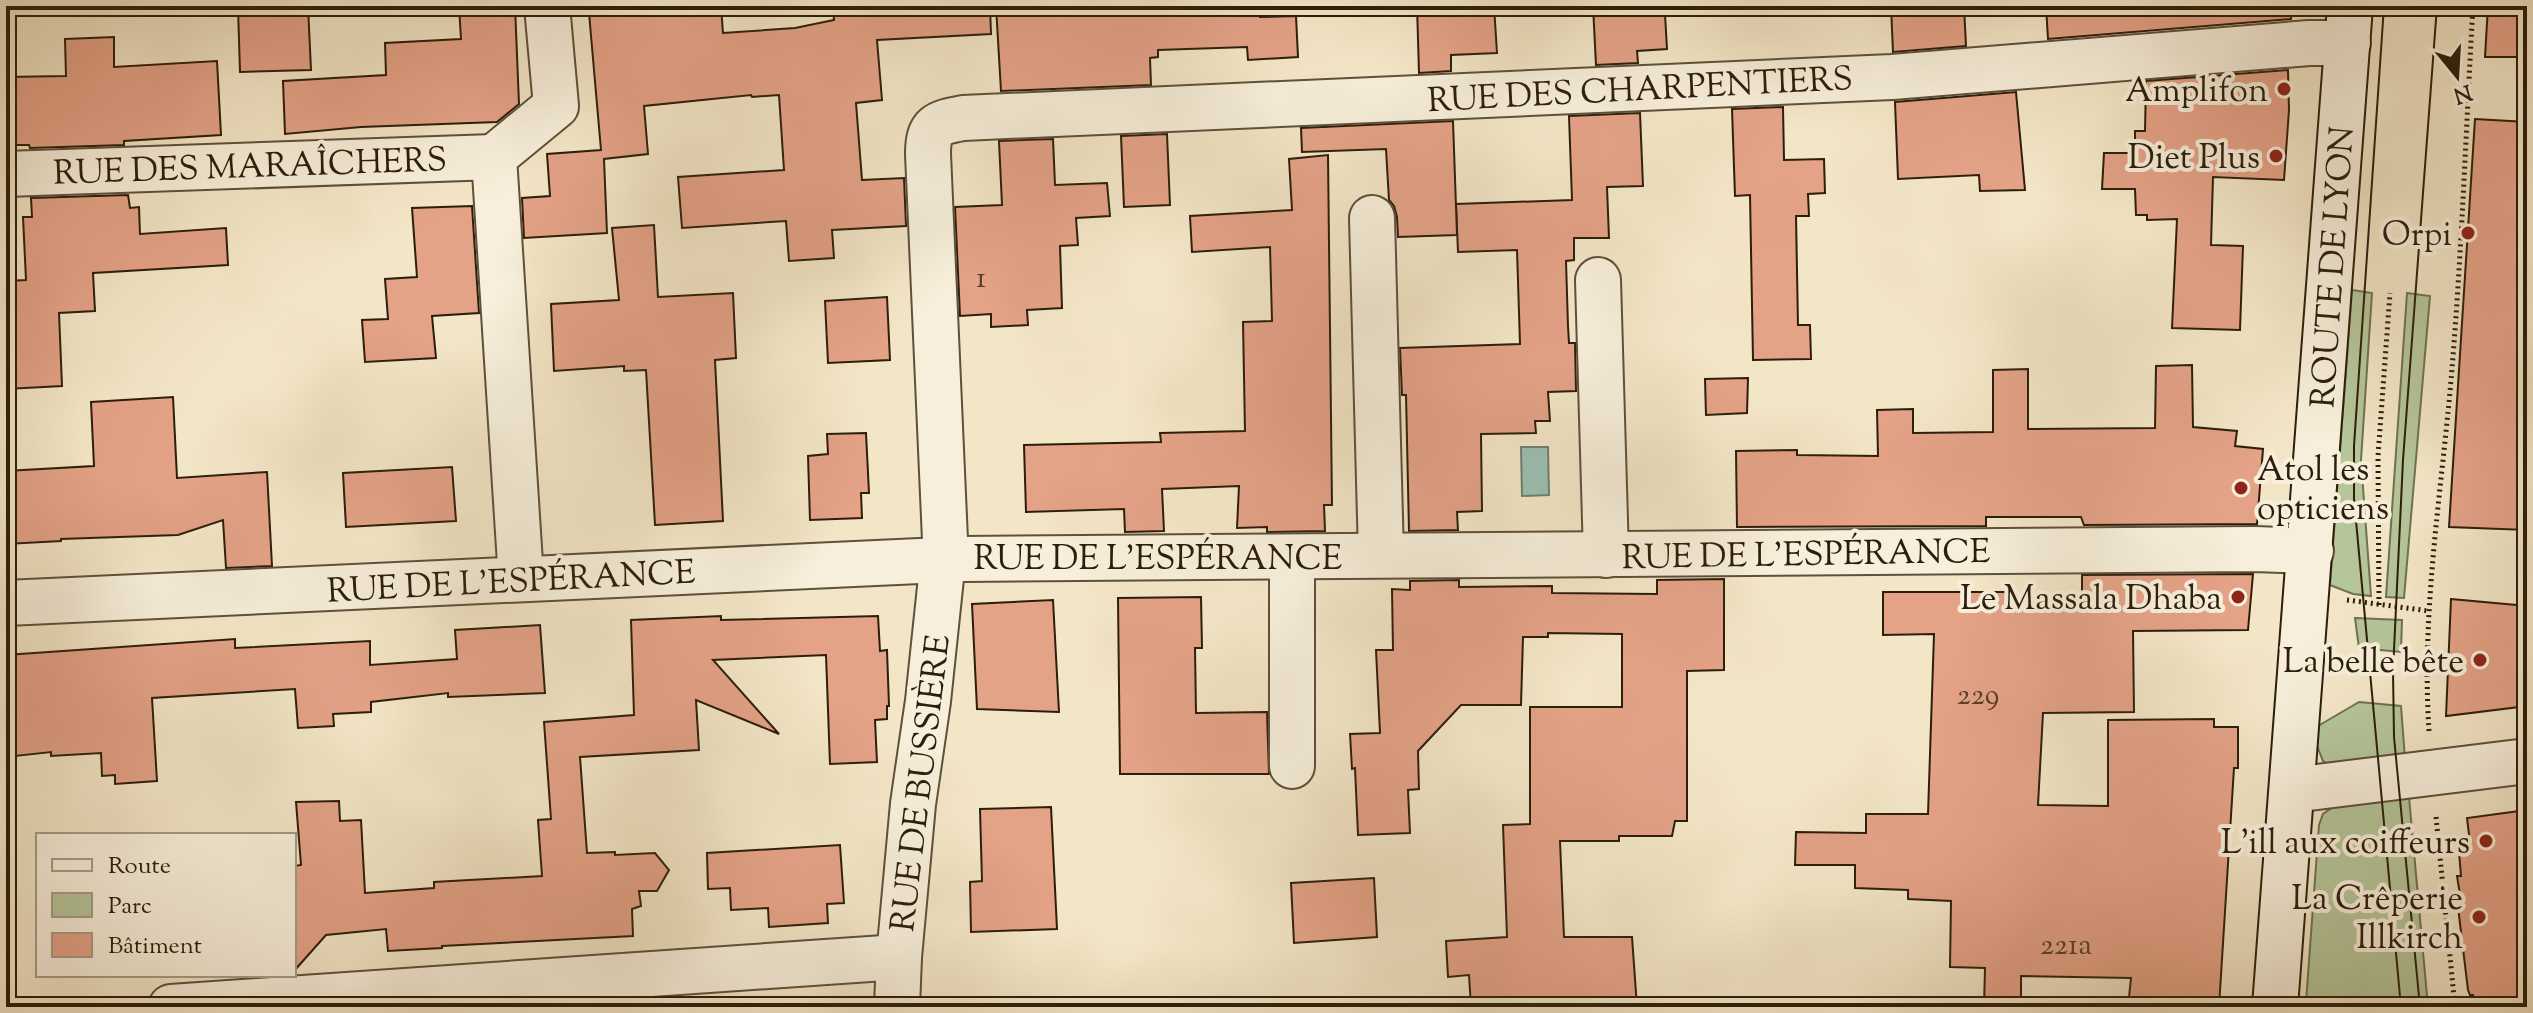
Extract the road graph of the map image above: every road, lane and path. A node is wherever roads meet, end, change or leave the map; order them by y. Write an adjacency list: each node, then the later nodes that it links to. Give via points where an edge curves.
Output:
1 (547, 6): 5 (street, via 556,106)
2 (2473, 6): 17 (path, via 2452,366)
3 (2349, 24): 4 (street, RUE DES CHARPENTIERS, via 2309,43 1892,77 963,118); 10 (street, ROUTE DE LYON)
4 (933, 127): 14 (street, RUE DE BUSSIÈRE, via 928,154)
5 (494, 157): 6 (street, RUE DES MARAÎCHERS); 15 (street)
6 (6, 174)
7 (1372, 218): 11 (street)
8 (1598, 280): 12 (street)
9 (2390, 293): 17 (path, via 2378,456 2379,605)
10 (2311, 551): 12 (street, RUE DE L'ESPÉRANCE); 21 (street, ROUTE DE LYON)
11 (1381, 555): 12 (street, RUE DE L'ESPÉRANCE); 13 (street, RUE DE L'ESPÉRANCE)
12 (1606, 555)
13 (1292, 557): 14 (street, RUE DE L'ESPÉRANCE); 19 (street)
14 (944, 559): 15 (street, RUE DE L'ESPÉRANCE); 22 (street, RUE DE BUSSIÈRE)
15 (521, 579): 16 (street, RUE DE L'ESPÉRANCE)
16 (6, 603)
17 (2429, 611): 20 (path, via 2425,680)
18 (2519, 762): 20 (street)
19 (1292, 766)
20 (2431, 773): 21 (street); 26 (path)
21 (2293, 790): 25 (street, ROUTE DE LYON)
22 (899, 957): 23 (street); 24 (street, RUE DE BUSSIÈRE)
23 (171, 1007)
24 (897, 1007)
25 (2275, 1007)
26 (2455, 1007)

